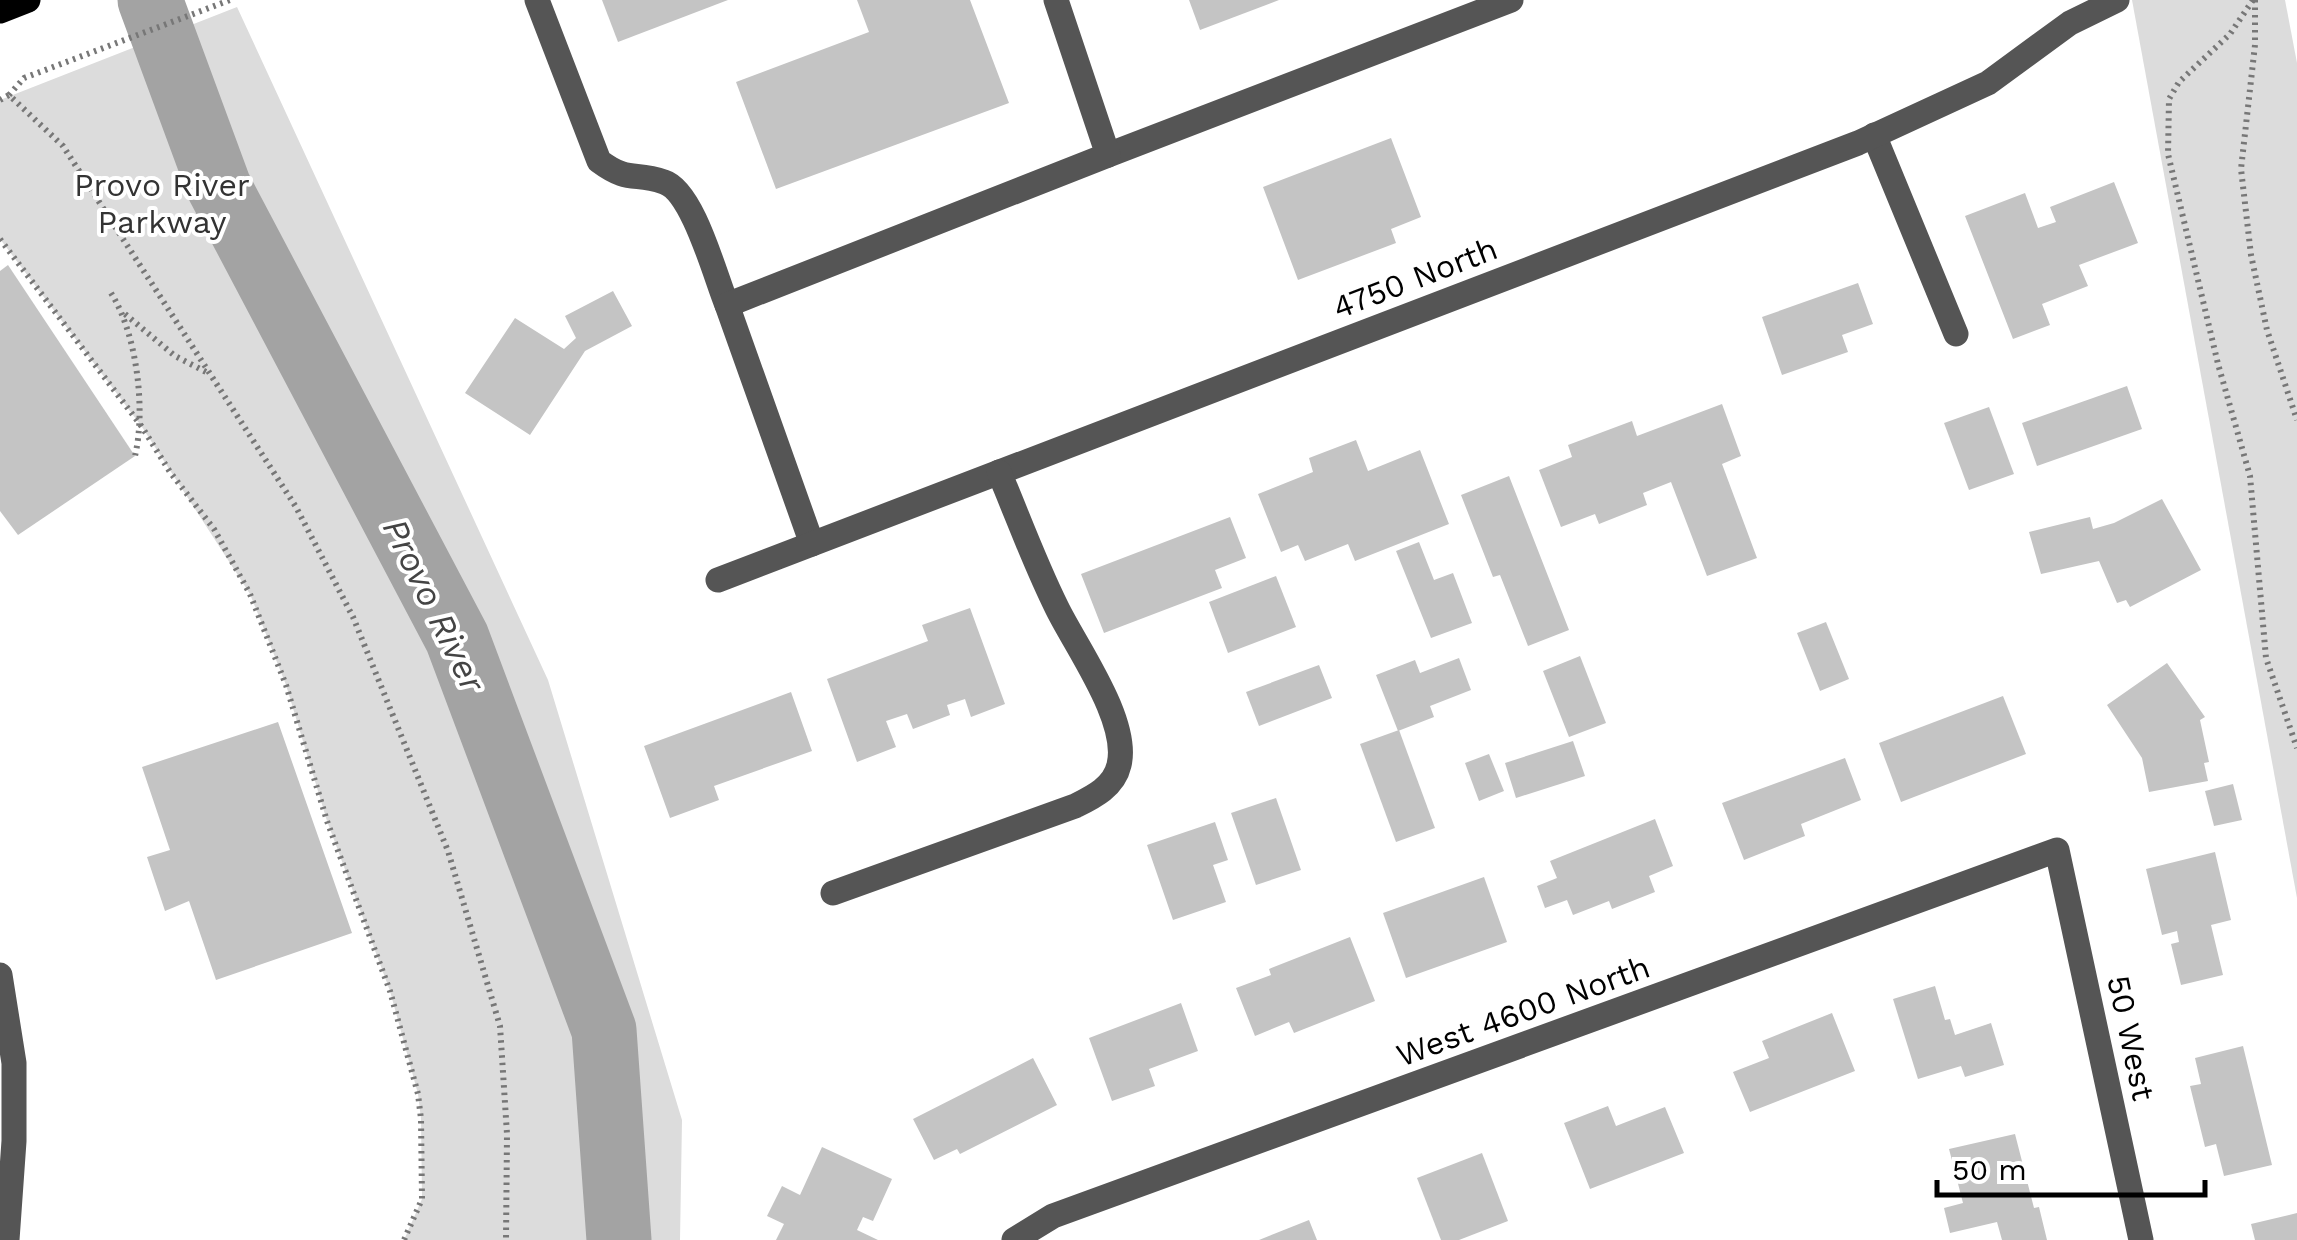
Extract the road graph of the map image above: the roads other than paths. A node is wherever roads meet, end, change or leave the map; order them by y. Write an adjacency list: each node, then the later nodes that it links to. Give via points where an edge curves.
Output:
1 (28, 0): 6 (main road)
2 (537, 0): 9 (street, via 599,161 619,176 667,182 687,200)
3 (1056, 0): 8 (street)
4 (1511, 0): 8 (street)
5 (2117, 0): 7 (street, 4750 North, via 2070,23 1988,84)
6 (0, 11)
7 (1874, 135): 10 (street); 11 (street, 4750 North)
8 (1108, 154): 9 (street)
9 (727, 305): 12 (street)
10 (1956, 334)
11 (999, 472): 12 (street, 4750 North); 15 (street, via 1057,608 1104,694 1119,766 1103,792 1075,806)
12 (812, 544): 13 (street, 4750 North)
13 (718, 580)
14 (2058, 850): 18 (street, West 4600 North, via 1053,1216); 19 (street, 50 West)
15 (833, 893)
16 (0, 975): 17 (street, via 14,1063)
17 (7, 1240)
18 (1014, 1240)
19 (2141, 1240)

